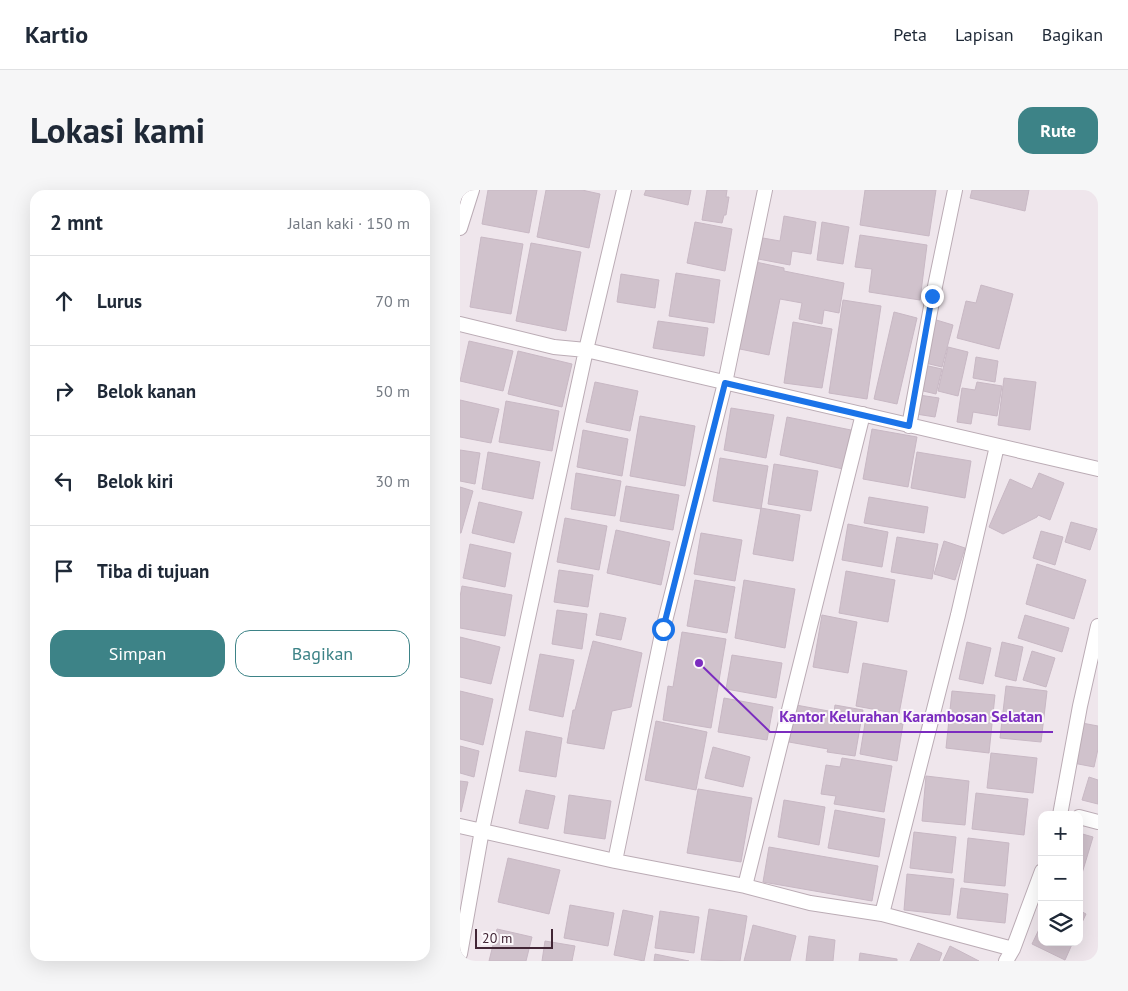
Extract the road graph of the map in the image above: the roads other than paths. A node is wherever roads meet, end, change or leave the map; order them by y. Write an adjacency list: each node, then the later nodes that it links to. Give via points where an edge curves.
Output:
1 (472, 190): 5 (street)
2 (624, 190): 7 (street)
3 (764, 190): 8 (street)
4 (955, 190): 10 (street)
5 (460, 228)
6 (460, 324): 7 (street, via 554,347)
7 (586, 350): 8 (street); 18 (street)
8 (725, 383): 9 (street); 19 (street, via 663,629)
9 (863, 414): 10 (street); 21 (street)
10 (909, 426): 11 (street)
11 (997, 446): 12 (street); 22 (street)
12 (1098, 469)
13 (1098, 626): 14 (street, via 1080,706)
14 (1063, 811)
15 (1083, 818): 16 (street)
16 (1098, 822)
17 (460, 826): 18 (street)
18 (482, 830): 19 (street); 23 (street)
19 (615, 861): 21 (street)
20 (1038, 882): 24 (street)
21 (745, 886): 22 (street, via 810,902)
22 (882, 914): 24 (street)
23 (460, 954)
24 (1010, 955)

